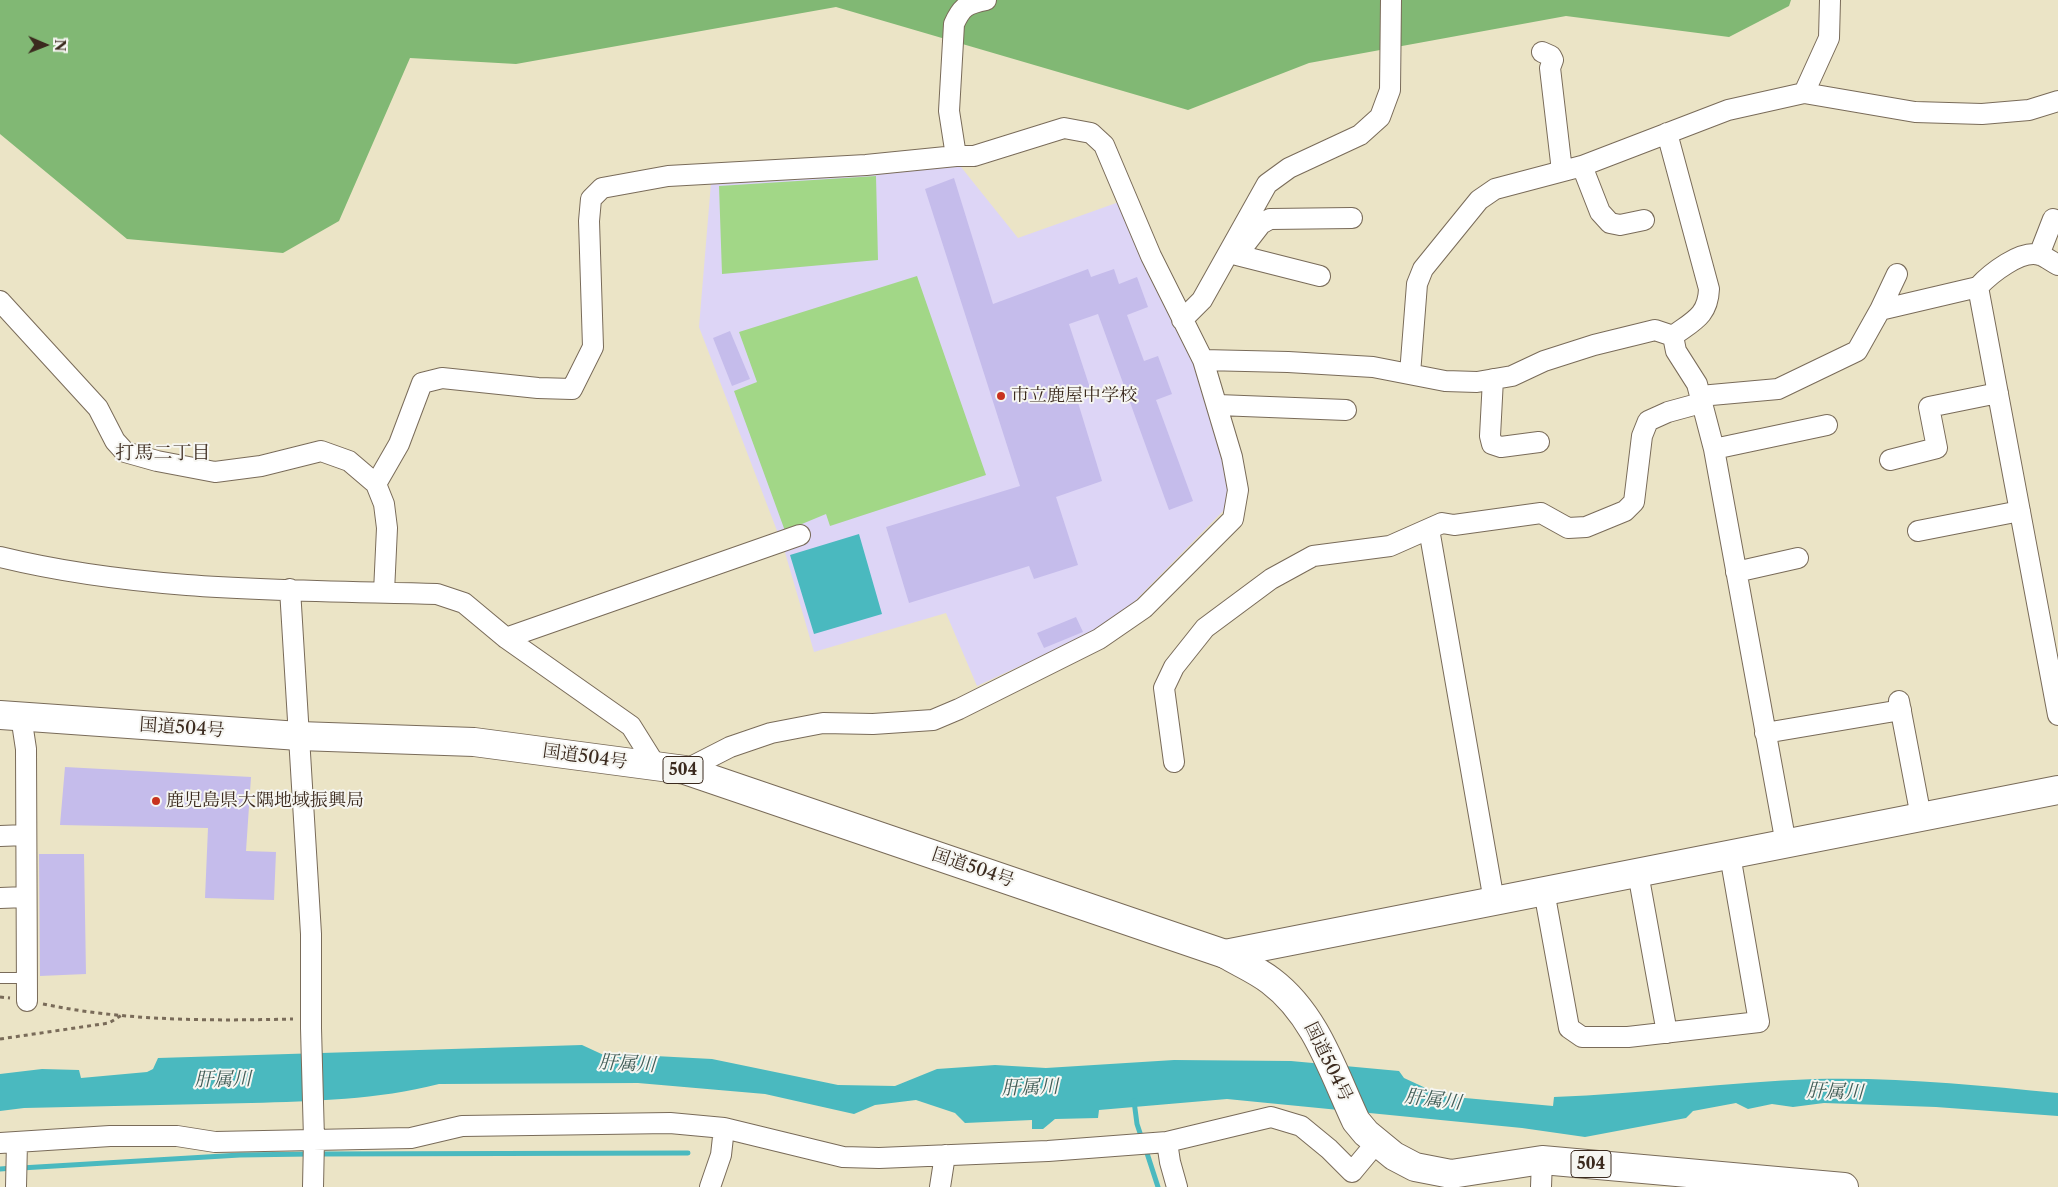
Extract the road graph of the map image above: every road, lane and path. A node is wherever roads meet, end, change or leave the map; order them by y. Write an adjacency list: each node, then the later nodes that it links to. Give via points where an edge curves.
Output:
1 (986, 0): 8 (street, via 967,4 954,24 949,111)
2 (1391, 0): 14 (street, via 1390,90 1380,117 1360,135 1289,168 1267,184)
3 (1830, 0): 5 (street, via 1829,38)
4 (1542, 52): 9 (street, via 1553,60 1550,68)
5 (1804, 94): 6 (street, via 1915,112 1982,114 2028,110); 7 (street, via 1728,110)
6 (2058, 101)
7 (1667, 133): 9 (street); 22 (street, via 1709,289 1708,303 1701,314)
8 (956, 156): 21 (street, via 974,156 1064,128 1091,133 1104,145); 34 (street, via 866,165 668,176 602,188 591,199 589,221 593,346 572,389 442,378 422,383 399,444)
9 (1572, 169): 12 (street, via 1610,223); 24 (street, via 1495,189 1479,200 1423,269 1417,284)
10 (1352, 218): 14 (street, via 1270,219 1261,224)
11 (2053, 219): 13 (street)
12 (1644, 220)
13 (2039, 255): 15 (street); 18 (street, via 2025,255 1999,268)
14 (1232, 256): 17 (street); 21 (street, via 1202,300)
15 (2058, 265)
16 (1897, 274): 20 (street)
17 (1320, 276)
18 (1978, 287): 20 (street); 26 (street)
19 (0, 301): 34 (street, via 98,408 115,441 125,452 215,472 261,466 322,451 349,461)
20 (1880, 310): 27 (street, via 1857,351 1778,390)
21 (1182, 320): 23 (street)
22 (1673, 336): 25 (street, via 1655,330 1544,361 1512,376); 27 (street, via 1676,351)
23 (1203, 360): 24 (street, via 1373,367); 28 (street)
24 (1410, 374): 25 (street, via 1445,381)
25 (1493, 379): 31 (street, via 1492,444 1501,447)
26 (1998, 393): 33 (street, via 1929,407 1937,448); 35 (street)
27 (1701, 399): 32 (street); 36 (street, via 1648,421 1642,436 1634,502 1625,511 1586,527 1568,528 1541,514 1454,525 1442,523)
28 (1218, 405): 29 (street); 51 (street, via 1238,490 1233,520 1136,613 1067,656 933,720 823,724 771,733 730,747)
29 (1346, 410)
30 (1827, 425): 32 (street)
31 (1539, 442)
32 (1714, 450): 41 (street)
33 (1890, 460)
34 (376, 484): 43 (street, via 384,504 387,528)
35 (2020, 511): 37 (street); 46 (street)
36 (1429, 529): 49 (street, via 1390,546 1313,556 1271,579 1205,628 1174,667 1164,688); 62 (street)
37 (1918, 531)
38 (800, 535): 44 (street)
39 (0, 557): 42 (street, via 43,568 174,584)
40 (1798, 558): 41 (street)
41 (1736, 572): 47 (street)
42 (290, 589): 43 (street); 48 (street)
43 (384, 592): 44 (street, via 438,594 464,603)
44 (506, 638): 50 (street, via 632,726)
45 (10, 715): 48 (main road, 国道504号 / 504); 54 (street, via 26,749)
46 (2058, 715)
47 (1765, 733): 53 (street, via 1900,706); 56 (street)
48 (300, 736): 50 (main road, 国道504号 / 504, via 474,742); 69 (street, via 311,934)
49 (1174, 762)
50 (656, 766): 51 (main road, 国道504号 / 504)
51 (685, 770): 63 (main road, 国道504号 / 504)
52 (2058, 790): 53 (main road)
53 (1921, 817): 56 (main road)
54 (26, 835): 55 (street); 60 (street)
55 (0, 836)
56 (1786, 844): 57 (main road)
57 (1730, 855): 58 (main road); 70 (street, via 1759,1022)
58 (1638, 873): 59 (main road); 70 (street)
59 (1544, 891): 62 (main road); 70 (street, via 1570,1028 1582,1037 1628,1038)
60 (26, 897): 61 (street); 65 (street)
61 (0, 898)
62 (1494, 901): 63 (main road)
63 (1224, 954): 75 (main road, 国道504号 / 504, via 1270,980 1312,1024 1356,1121)
64 (0, 978): 65 (lane)
65 (27, 978): 67 (street)
66 (0, 997): 67 (path)
67 (27, 1001): 68 (path)
68 (122, 1015): 69 (path); 71 (path, via 109,1023)
69 (311, 1024): 73 (street)
70 (1667, 1033)
71 (0, 1039)
72 (724, 1128): 73 (street, via 670,1123 462,1126 411,1138); 77 (street, via 843,1157); 81 (street, via 721,1155)
73 (314, 1131): 76 (street, via 215,1142 177,1136 110,1136); 80 (street)
74 (1167, 1142): 75 (street, via 1271,1116 1301,1126 1352,1172); 77 (street); 83 (street)
75 (1377, 1142): 78 (main road, 国道504号 / 504, via 1415,1167 1451,1174)
76 (9, 1143): 79 (street)
77 (945, 1155): 82 (street)
78 (1542, 1160): 84 (street); 85 (main road, 国道504号 / 504)
79 (16, 1187)
80 (313, 1187)
81 (710, 1187)
82 (940, 1187)
83 (1177, 1187)
84 (1541, 1187)
85 (1844, 1187)

